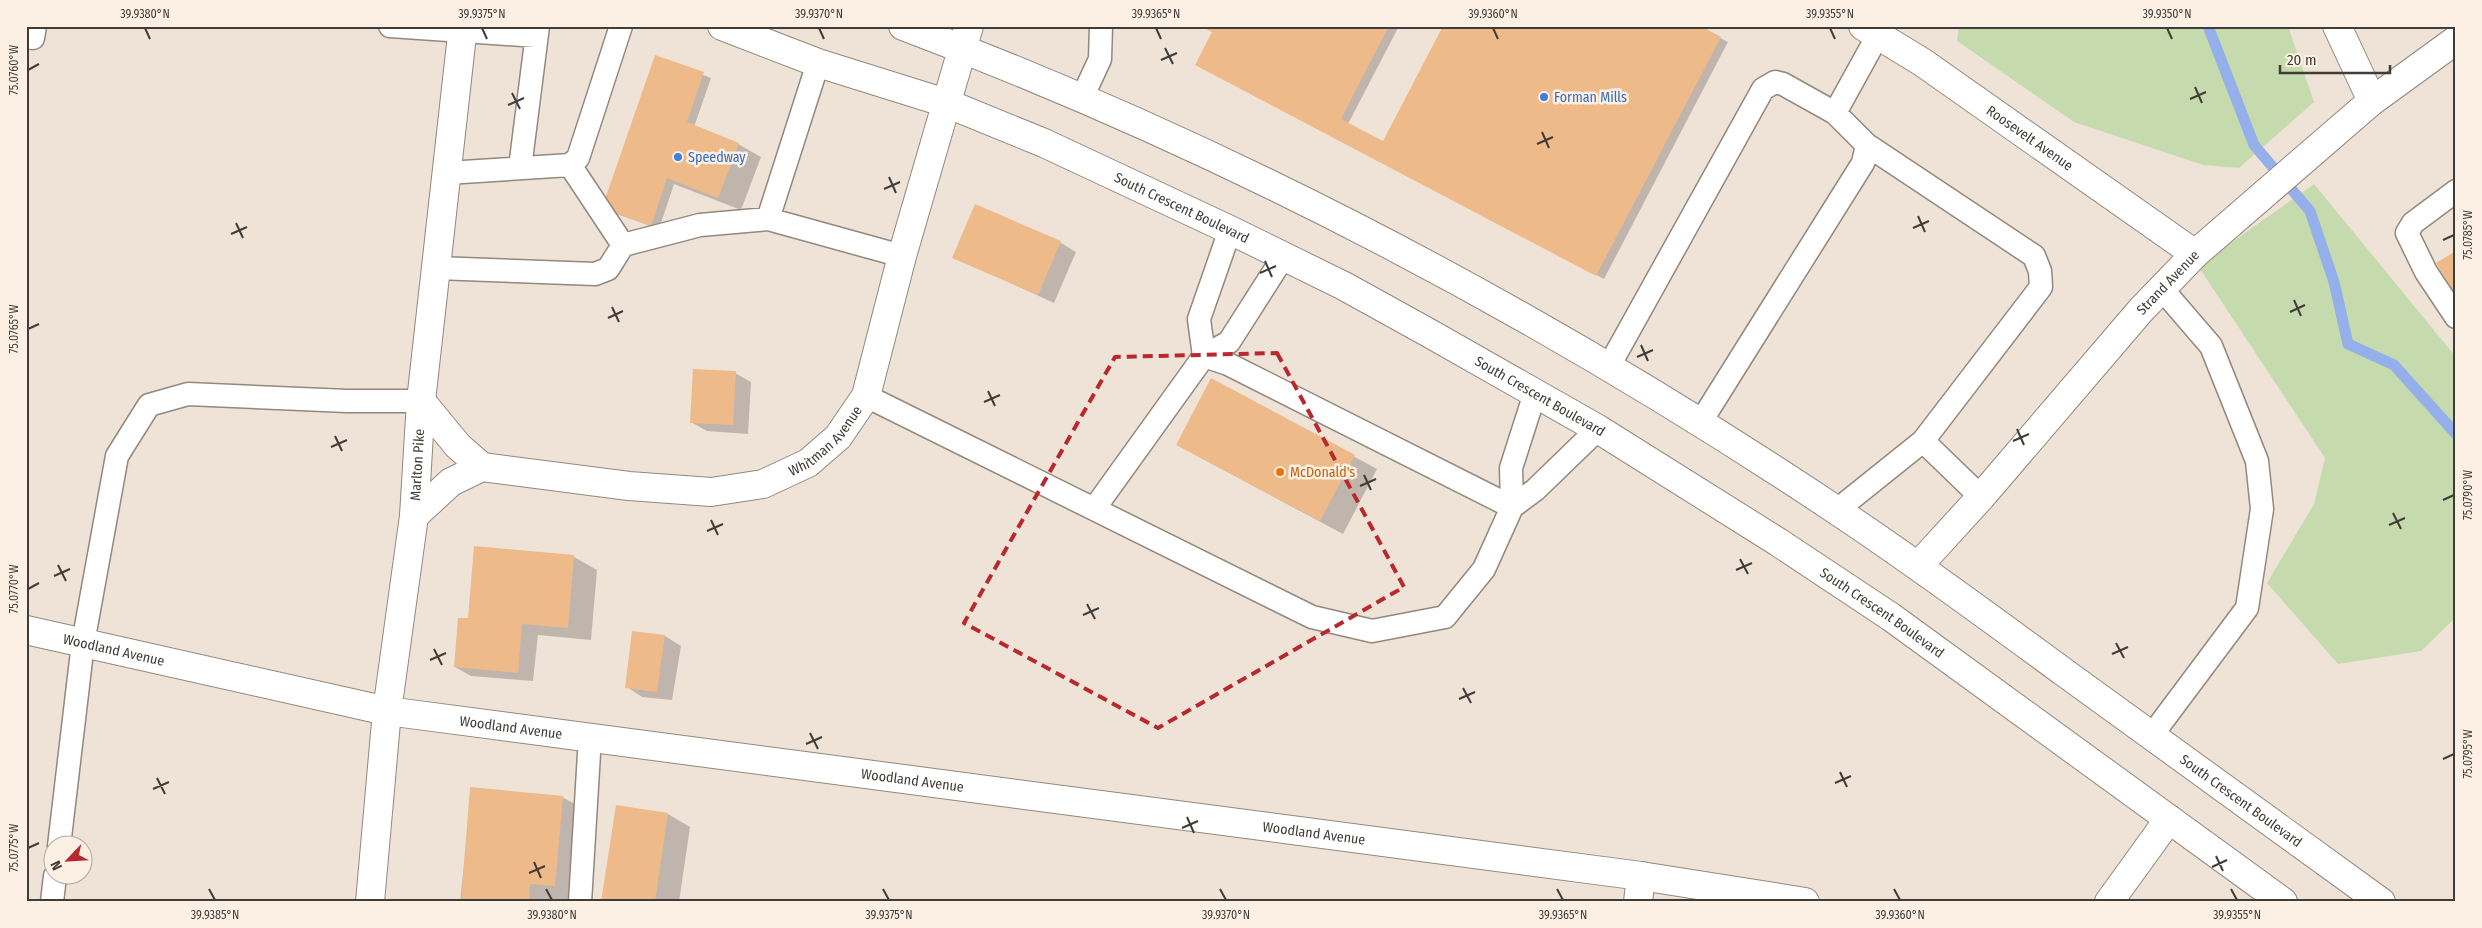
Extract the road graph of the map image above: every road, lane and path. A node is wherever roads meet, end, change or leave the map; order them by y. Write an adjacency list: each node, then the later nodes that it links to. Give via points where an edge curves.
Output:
1 (35, 26): 11 (lane, via 33,38)
2 (390, 26): 8 (lane)
3 (622, 26): 20 (lane, via 578,158)
4 (722, 26): 14 (main road, South Crescent Boulevard)
5 (903, 26): 12 (main road, South Crescent Boulevard)
6 (1101, 26): 15 (lane, via 1100,59)
7 (2337, 26): 16 (main road)
8 (463, 29): 9 (lane); 22 (main road, Marlton Pike)
9 (537, 31): 21 (lane)
10 (1871, 31): 18 (lane); 27 (main road, Roosevelt Avenue, via 1922,62)
11 (26, 37)
12 (966, 38): 15 (main road, South Crescent Boulevard); 17 (main road, Whitman Avenue)
13 (2456, 40): 16 (main road, Strand Avenue)
14 (818, 63): 17 (main road, South Crescent Boulevard); 24 (lane)
15 (1082, 98): 34 (main road, South Crescent Boulevard, via 1253,176 1364,232)
16 (2372, 101): 27 (main road, Strand Avenue)
17 (946, 103): 25 (main road, South Crescent Boulevard, via 1061,151); 28 (main road, Whitman Avenue)
18 (1835, 113): 19 (lane); 34 (lane, via 1782,84 1775,82 1763,88)
19 (1867, 145): 38 (lane, via 1863,164); 40 (lane, via 2034,256 2040,271 2041,287)
20 (570, 165): 21 (lane); 26 (lane)
21 (520, 168): 22 (lane)
22 (447, 173): 30 (main road, Marlton Pike)
23 (2456, 191): 32 (lane, via 2413,222 2406,233 2426,272)
24 (768, 219): 26 (lane, via 700,225); 28 (lane)
25 (1230, 230): 29 (main road, South Crescent Boulevard); 33 (lane, via 1199,319)
26 (623, 245): 30 (lane, via 608,269 595,274)
27 (2195, 254): 31 (main road, Strand Avenue)
28 (902, 256): 36 (main road, Whitman Avenue)
29 (1284, 256): 33 (lane, via 1230,342); 35 (main road, South Crescent Boulevard, via 1370,300)
30 (436, 268): 37 (main road, Marlton Pike)
31 (2162, 289): 42 (main road, Strand Avenue); 51 (lane, via 2211,346 2257,461 2262,509 2247,608)
32 (2456, 317)
33 (1204, 356): 43 (lane, via 1228,364); 44 (lane)
34 (1608, 368): 38 (main road, South Crescent Boulevard)
35 (1535, 393): 39 (main road, South Crescent Boulevard); 43 (lane, via 1511,468)
36 (866, 396): 41 (main road, Whitman Avenue, via 838,437 808,463 762,484 711,492 629,486); 44 (lane)
37 (421, 401): 41 (main road, via 458,446); 46 (main road, Marlton Pike); 49 (lane, via 188,394 149,405 117,456)
38 (1700, 424): 45 (main road, South Crescent Boulevard)
39 (1598, 428): 43 (lane); 53 (main road, South Crescent Boulevard, via 1891,617)
40 (1923, 441): 42 (lane); 45 (lane)
41 (482, 467): 46 (main road, via 451,482)
42 (1980, 497): 47 (main road, Strand Avenue)
43 (1512, 508): 44 (lane, via 1484,569 1445,617 1372,631 1312,617)
44 (1094, 509)
45 (1837, 510): 47 (main road, South Crescent Boulevard)
46 (414, 516): 50 (main road, Marlton Pike)
47 (1918, 566): 51 (main road, South Crescent Boulevard)
48 (26, 630): 49 (main road, Woodland Avenue)
49 (83, 643): 50 (main road, Woodland Avenue); 54 (lane)
50 (387, 710): 52 (main road, Woodland Avenue); 60 (main road, Marlton Pike)
51 (2152, 735): 65 (main road, South Crescent Boulevard)
52 (590, 737): 57 (main road, Woodland Avenue); 58 (lane)
53 (2169, 819): 55 (main road, South Crescent Boulevard); 62 (main road)
54 (60, 836)
55 (2213, 850): 63 (main road); 64 (main road, South Crescent Boulevard)
56 (54, 886): 59 (lane)
57 (1640, 889): 61 (main road, Woodland Avenue)
58 (581, 898)
59 (52, 902)
60 (370, 902)
61 (1805, 902)
62 (2109, 902)
63 (2260, 902)
64 (2283, 902)
65 (2381, 902)

